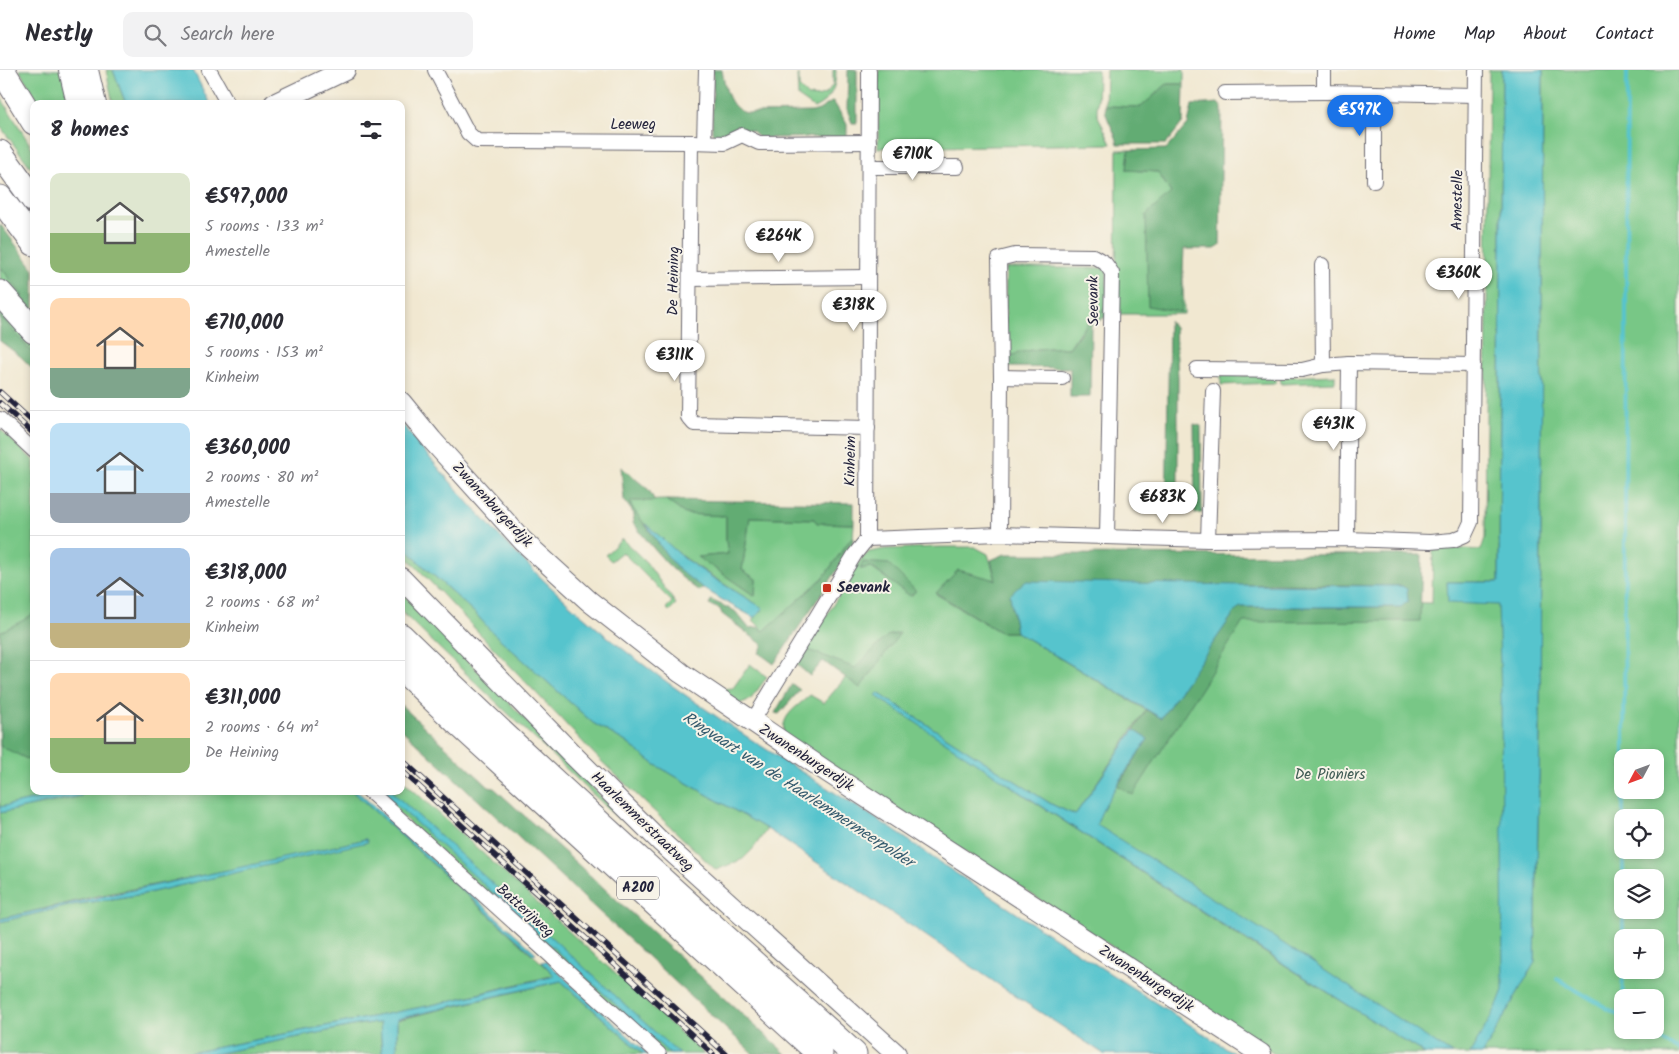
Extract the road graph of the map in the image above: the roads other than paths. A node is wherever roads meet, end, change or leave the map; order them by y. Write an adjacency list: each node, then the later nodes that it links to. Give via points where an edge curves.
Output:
1 (2, 70): 19 (highway)
2 (69, 70): 15 (street)
3 (88, 70): 16 (street)
4 (209, 70): 17 (street)
5 (345, 70): 18 (street)
6 (435, 70): 20 (street, Leeweg, via 468,133 478,142)
7 (706, 70): 20 (street, De Heining)
8 (869, 70): 21 (street, Kinheim)
9 (1324, 70): 11 (street)
10 (1476, 70): 14 (street, Amestelle)
11 (1324, 92): 12 (street); 13 (street)
12 (1225, 93)
13 (1374, 93): 14 (street); 25 (street)
14 (1475, 95): 36 (street, Amestelle)
15 (76, 100)
16 (95, 100)
17 (226, 100)
18 (282, 100)
19 (30, 116)
20 (698, 142): 21 (street, Leeweg, via 725,143 742,135 759,143); 31 (street, De Heining)
21 (869, 142): 23 (street, Kinheim)
22 (0, 153): 26 (highway)
23 (869, 167): 24 (street); 30 (street, Kinheim)
24 (957, 167)
25 (1374, 181)
26 (30, 194)
27 (0, 198): 28 (highway)
28 (30, 238)
29 (1322, 266): 35 (street)
30 (868, 277): 31 (street); 43 (street, Kinheim)
31 (690, 279): 43 (street, De Heining, via 688,417 694,424)
32 (0, 293): 33 (highway)
33 (30, 327)
34 (1349, 363): 35 (street); 36 (street); 47 (street)
35 (1323, 364): 37 (street, via 1302,370)
36 (1473, 365): 47 (street, Amestelle, via 1471,522 1465,535 1453,540 1430,542)
37 (1197, 369)
38 (1001, 377): 39 (street); 45 (street, Seevank); 46 (street, Seevank, via 999,259 1015,255 1093,256 1105,262 1112,273)
39 (1062, 378)
40 (1213, 391): 49 (street)
41 (405, 407): 55 (street, Zwanenburgerdijk, via 531,548 589,601 681,673)
42 (0, 420): 44 (street)
43 (868, 428): 48 (street, Kinheim)
44 (30, 447)
45 (1000, 534): 46 (street); 48 (street)
46 (1108, 537): 49 (street)
47 (1347, 538): 49 (street)
48 (866, 540): 55 (street)
49 (1208, 540)
50 (405, 582): 60 (street, Haarlemmerstraatweg, via 660,841)
51 (405, 640): 59 (highway, A200)
52 (405, 672): 54 (highway, A200)
53 (405, 680): 54 (highway, A200)
54 (456, 721): 58 (highway, A200)
55 (752, 722): 61 (street, Zwanenburgerdijk)
56 (374, 795): 57 (street, Batterijweg)
57 (659, 1054)
58 (820, 1054)
59 (854, 1054)
60 (896, 1054)
61 (1260, 1054)

